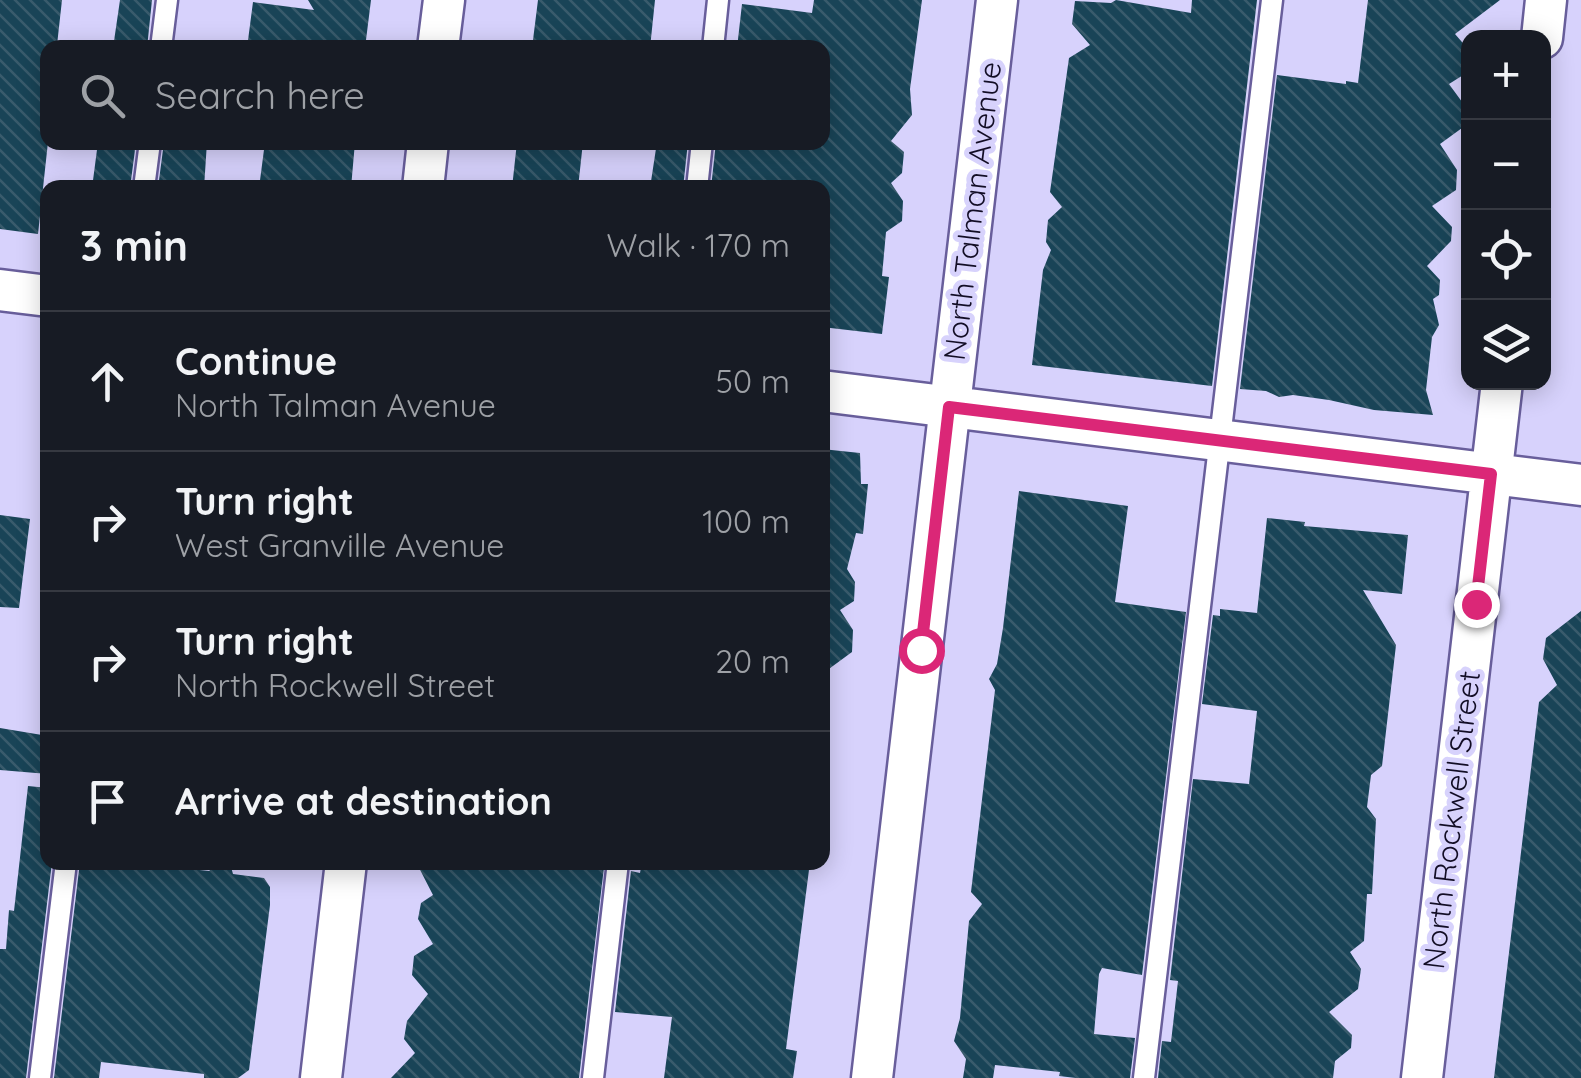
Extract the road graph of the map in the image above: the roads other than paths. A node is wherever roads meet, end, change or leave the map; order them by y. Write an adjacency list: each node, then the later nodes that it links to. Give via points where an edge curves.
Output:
1 (167, 0): 8 (lane)
2 (444, 0): 9 (street)
3 (718, 0): 10 (lane)
4 (996, 0): 21 (street, North Talman Avenue)
5 (1272, 0): 22 (lane)
6 (1546, 0): 7 (street)
7 (1543, 30)
8 (162, 40)
9 (439, 40)
10 (714, 40)
11 (149, 150): 14 (lane)
12 (427, 150): 15 (street)
13 (701, 150): 16 (lane)
14 (145, 180)
15 (423, 180)
16 (698, 180)
17 (0, 290): 18 (street)
18 (40, 295)
19 (1501, 390): 23 (street, North Rockwell Street)
20 (830, 392): 21 (street)
21 (949, 407): 22 (street); 31 (street, North Talman Avenue)
22 (1220, 440): 23 (street); 32 (lane)
23 (1491, 474): 24 (street); 33 (street, North Rockwell Street)
24 (1581, 485)
25 (65, 870): 28 (lane)
26 (345, 870): 29 (street)
27 (617, 870): 30 (lane)
28 (40, 1078)
29 (321, 1078)
30 (592, 1078)
31 (872, 1078)
32 (1144, 1078)
33 (1422, 1078)

